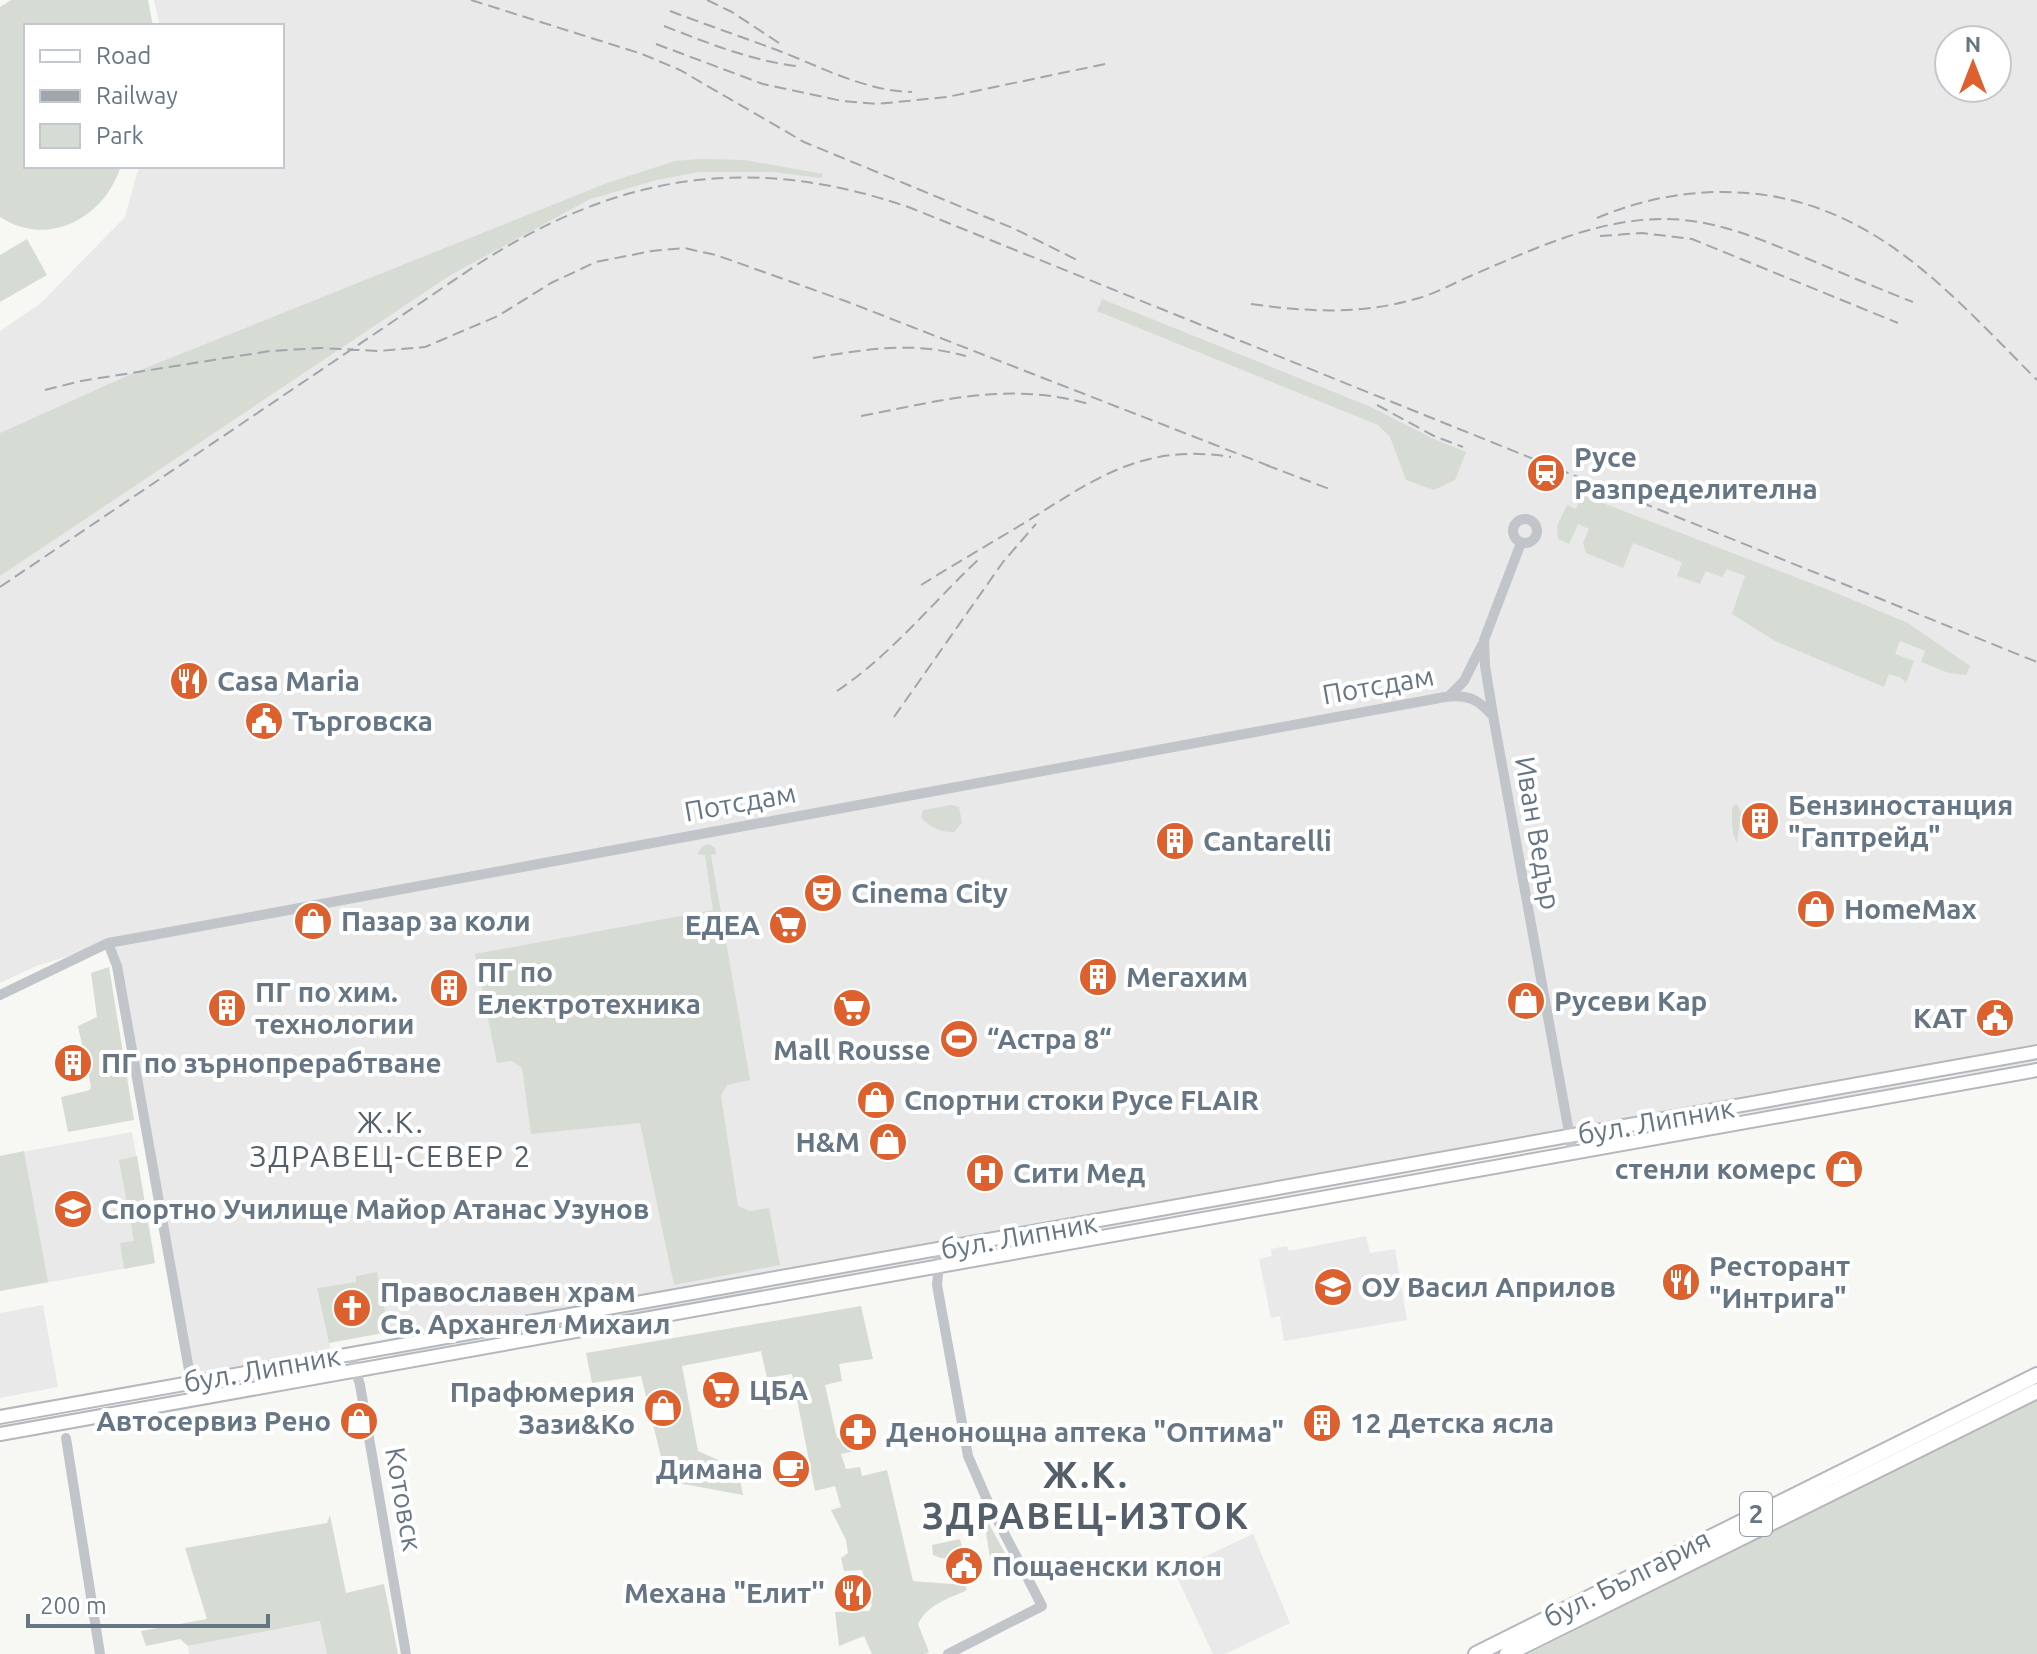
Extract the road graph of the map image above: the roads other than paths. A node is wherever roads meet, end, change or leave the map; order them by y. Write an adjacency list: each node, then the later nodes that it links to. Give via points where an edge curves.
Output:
1 (1521, 543): 2 (street, Иван Ведър)
2 (1484, 640): 3 (street, via 1464,681); 4 (street, Иван Ведър)
3 (1445, 697): 4 (street, Потсдам, via 1474,698); 5 (street, Потсдам)
4 (1492, 715): 11 (street, Иван Ведър)
5 (108, 943): 6 (street, Потсдам); 18 (street, via 117,966)
6 (0, 995)
7 (2037, 1052): 8 (main road, бул. Липник)
8 (1968, 1064): 10 (main road); 11 (main road, бул. Липник)
9 (2037, 1070): 10 (main road, бул. Липник)
10 (1972, 1081): 12 (main road, бул. Липник)
11 (1569, 1137): 12 (street, Иван Ведър); 13 (main road, бул. Липник)
12 (1573, 1154): 14 (main road, бул. Липник)
13 (931, 1252): 14 (street); 15 (main road, бул. Липник)
14 (933, 1267): 16 (main road, бул. Липник); 27 (street, via 968,1456 1042,1606)
15 (351, 1354): 16 (street, Котовск); 18 (main road, бул. Липник)
16 (356, 1369): 21 (main road, бул. Липник); 26 (street, Котовск)
17 (2037, 1375): 28 (highway, бул. България / 2)
18 (191, 1381): 20 (main road, бул. Липник)
19 (2037, 1391): 29 (highway, бул. България / 2)
20 (0, 1417)
21 (73, 1420): 22 (main road, бул. Липник); 24 (street)
22 (53, 1425): 23 (main road, бул. Липник); 24 (street)
23 (0, 1434)
24 (66, 1438): 25 (street)
25 (100, 1654)
26 (406, 1654)
27 (948, 1654)
28 (1476, 1654)
29 (1507, 1654)

